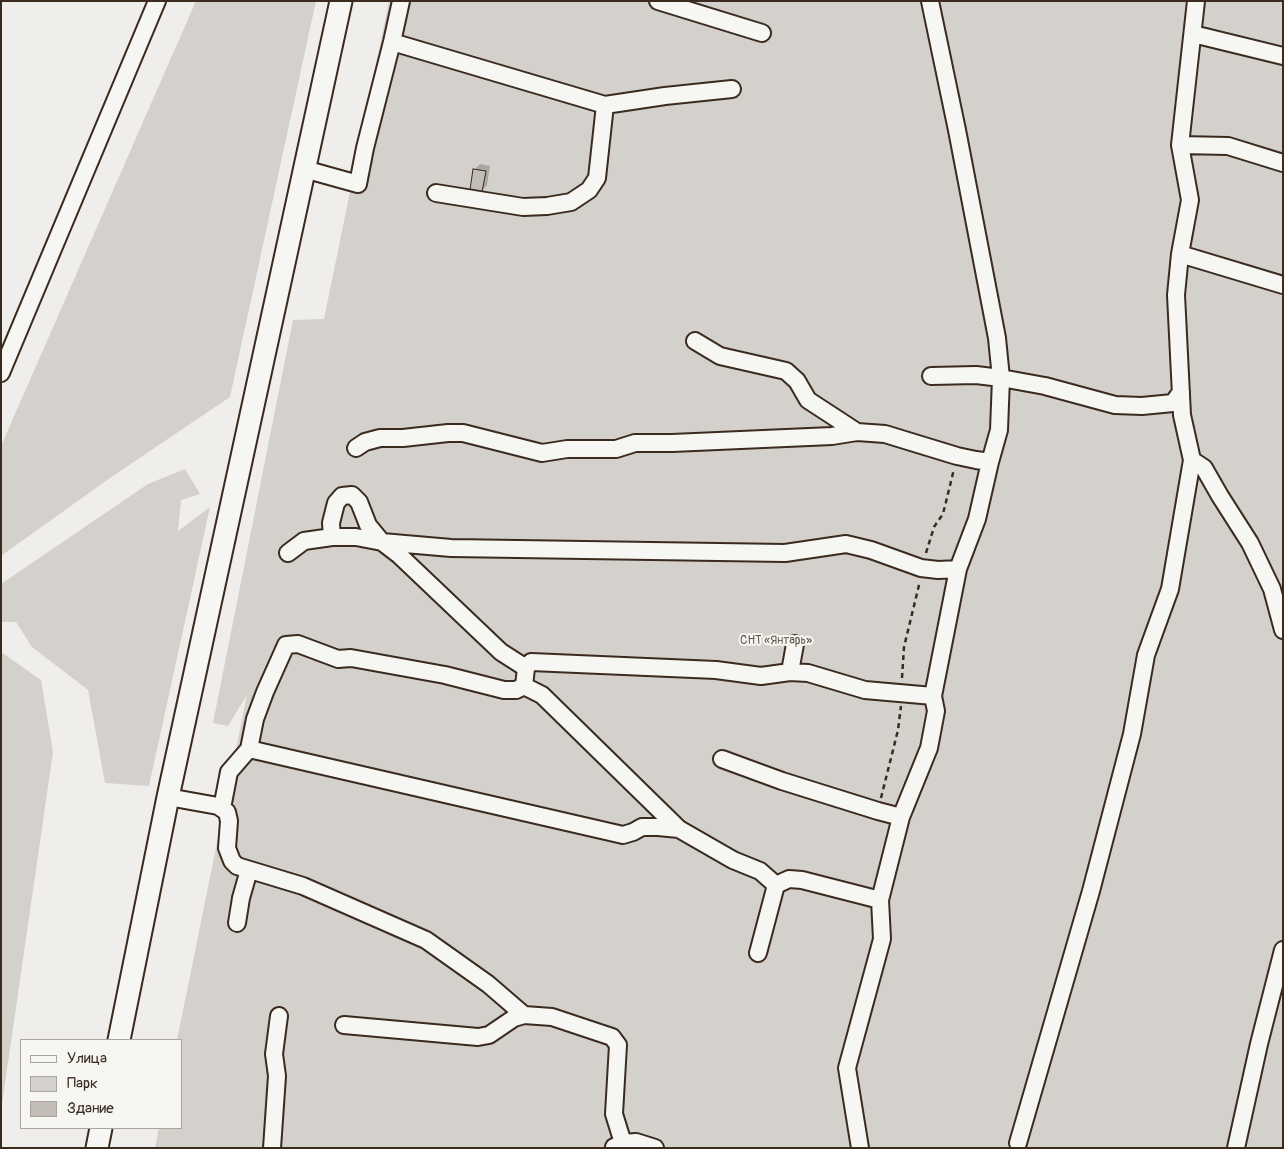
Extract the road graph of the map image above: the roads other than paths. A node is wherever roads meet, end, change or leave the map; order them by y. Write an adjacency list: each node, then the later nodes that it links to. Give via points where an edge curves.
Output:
1 (157, 1): 20 (lane)
2 (341, 1): 15 (main road)
3 (401, 1): 9 (lane)
4 (658, 1): 7 (lane)
5 (930, 1): 22 (lane, via 996,328)
6 (1196, 1): 8 (lane)
7 (762, 33)
8 (1193, 34): 10 (lane); 13 (lane)
9 (392, 42): 12 (lane); 15 (lane, via 364,148 358,184)
10 (1283, 56)
11 (732, 89): 12 (lane)
12 (605, 105): 16 (lane, via 597,178 589,190 571,202 523,207)
13 (1180, 145): 14 (lane, via 1228,146); 17 (lane, via 1190,200)
14 (1283, 163)
15 (304, 169): 40 (main road)
16 (436, 193)
17 (1180, 254): 18 (lane); 23 (lane, via 1176,295)
18 (1283, 284)
19 (695, 341): 24 (lane, via 720,356 786,371 797,381 808,400)
20 (1, 373)
21 (931, 376): 22 (lane)
22 (1001, 378): 23 (lane, via 1115,405 1173,402); 27 (lane, via 999,430)
23 (1181, 392): 26 (lane, via 1182,415)
24 (857, 432): 25 (lane, via 832,436 635,443 616,449 567,449 542,454 463,433 448,433 380,438); 27 (lane, via 885,434 957,456)
25 (356, 448)
26 (1192, 460): 32 (lane, via 1204,468 1250,543 1272,589); 55 (lane, via 1170,589 1146,655 1132,734 1091,891)
27 (990, 462): 31 (lane, via 977,519)
28 (332, 537): 29 (lane); 29 (lane, via 331,523 336,503 342,496 352,495 359,502 368,525); 30 (lane, via 304,541)
29 (382, 542): 31 (lane, via 452,548 785,553 846,544 921,568); 34 (lane, via 502,652)
30 (288, 553)
31 (958, 569): 37 (lane)
32 (1283, 630)
33 (795, 644): 35 (lane)
34 (526, 668): 35 (lane, via 531,662 716,670 761,676); 36 (lane)
35 (790, 672): 37 (lane, via 808,673 865,690)
36 (524, 686): 38 (lane, via 504,690 445,675 351,658 338,659 298,644 286,645 254,719); 43 (lane, via 542,695)
37 (933, 696): 42 (lane, via 936,711 929,748)
38 (248, 749): 41 (lane, via 229,772 223,803); 43 (lane, via 623,835 642,827)
39 (722, 759): 42 (lane)
40 (168, 797): 41 (lane); 53 (main road)
41 (218, 806): 44 (lane, via 227,812 227,848 232,861)
42 (901, 817): 46 (lane)
43 (680, 829): 45 (lane, via 733,860 760,871)
44 (249, 870): 47 (lane); 50 (lane, via 303,886 426,940 488,984)
45 (776, 884): 46 (lane, via 789,878 802,880); 49 (lane)
46 (880, 900): 60 (lane, via 882,939 847,1068)
47 (237, 922)
48 (1283, 950): 61 (lane)
49 (758, 953)
50 (524, 1015): 52 (lane, via 488,1035 478,1037); 56 (lane, via 552,1017 612,1037 618,1045 614,1114)
51 (279, 1016): 58 (lane, via 274,1054 277,1076)
52 (344, 1025)
53 (118, 1039)
54 (101, 1129): 57 (main road)
55 (1018, 1143)
56 (618, 1145): 59 (lane, via 636,1142)
57 (97, 1148)
58 (272, 1148)
59 (654, 1148)
60 (860, 1148)
61 (1236, 1148)

